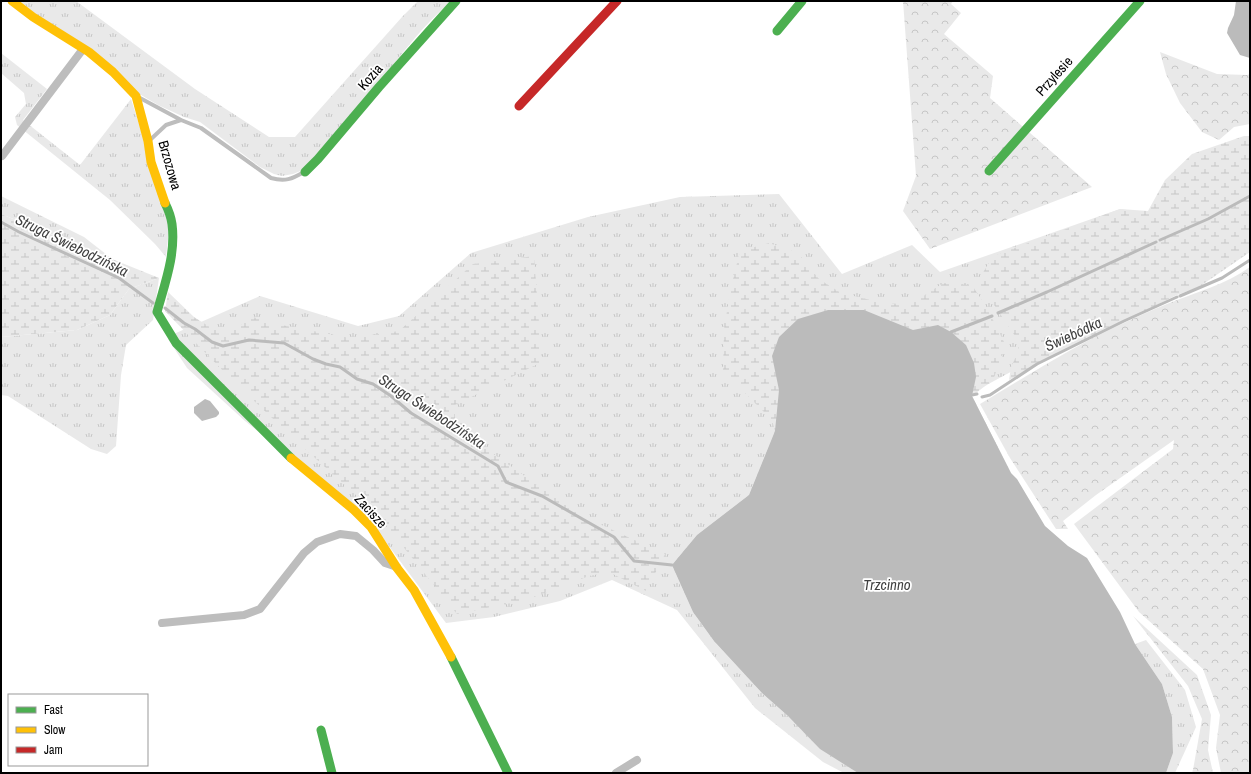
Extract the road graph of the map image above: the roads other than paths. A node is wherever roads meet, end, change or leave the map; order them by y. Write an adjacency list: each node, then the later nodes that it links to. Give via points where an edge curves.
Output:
1 (12, 1): 7 (street, Brzozowa)
2 (456, 1): 14 (street, Kozia)
3 (617, 1): 9 (street)
4 (802, 1): 6 (street)
5 (1140, 1): 13 (street, Przylesie)
6 (777, 31)
7 (83, 49): 8 (street, Brzozowa, via 113,72); 12 (street)
8 (136, 96): 10 (lane); 11 (street, Brzozowa)
9 (520, 106)
10 (181, 120): 11 (lane, via 166,125); 14 (lane, via 201,128 271,178 293,178)
11 (148, 141): 15 (street, Brzozowa, via 151,162 172,222 171,262)
12 (2, 156)
13 (990, 170)
14 (305, 172)
15 (157, 312): 16 (street, Zacisze, via 176,343 284,452 371,527)
16 (397, 568): 17 (street, via 385,563 356,536 340,534 317,542 304,553 260,609 244,616); 21 (street, Zacisze, via 414,590 457,668)
17 (162, 623)
18 (321, 730): 20 (street)
19 (637, 760): 22 (street)
20 (332, 773)
21 (508, 773)
22 (616, 773)

